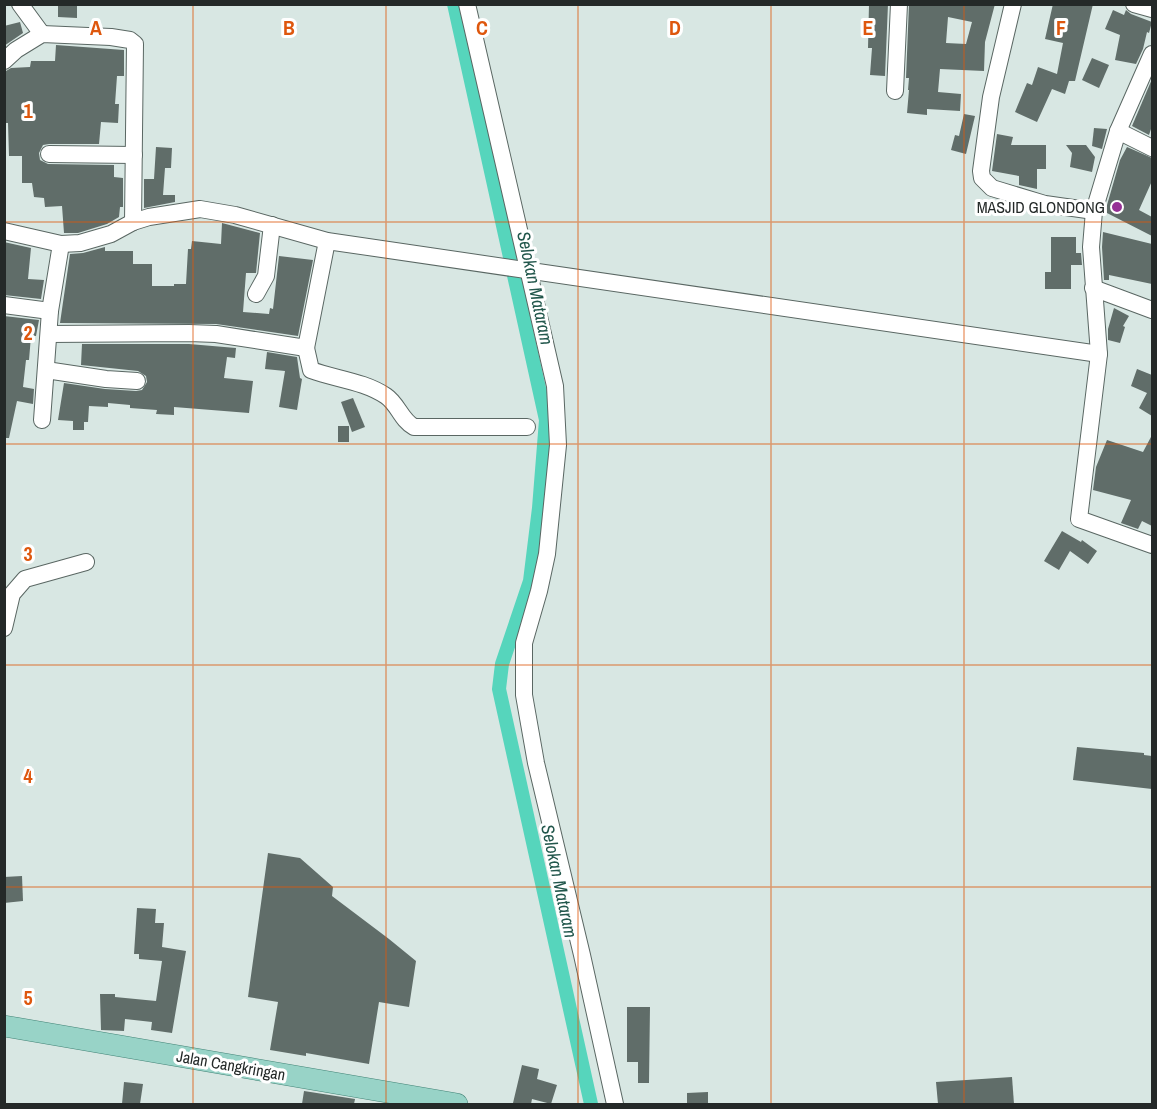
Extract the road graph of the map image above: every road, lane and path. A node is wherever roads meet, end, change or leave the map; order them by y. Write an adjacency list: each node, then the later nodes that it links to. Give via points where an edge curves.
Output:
1 (20, 4): 7 (street)
2 (467, 4): 22 (street)
3 (899, 4): 11 (street)
4 (1013, 4): 16 (street, via 991,97 982,178 992,188 1045,204)
5 (1134, 4): 6 (street)
6 (1152, 9)
7 (42, 34): 9 (street); 15 (street, via 111,37 135,44)
8 (1152, 54): 10 (street)
9 (4, 61)
10 (1146, 87): 12 (street)
11 (895, 92)
12 (1118, 131): 13 (street); 16 (street)
13 (1152, 148)
14 (49, 154): 15 (street)
15 (134, 155): 17 (street)
16 (1094, 212): 23 (street)
17 (133, 222): 18 (street, via 200,209); 21 (street, via 111,234)
18 (272, 225): 20 (street); 24 (street, via 266,276)
19 (4, 231): 21 (street)
20 (327, 241): 22 (street); 29 (street)
21 (61, 244): 27 (street)
22 (522, 270): 30 (street); 40 (street, via 550,363 558,445 547,554 524,643 524,695 536,763)
23 (1093, 288): 26 (street); 30 (street)
24 (256, 294)
25 (4, 305): 27 (street)
26 (1152, 310)
27 (50, 311): 28 (street)
28 (49, 334): 29 (street, via 198,333); 31 (street)
29 (306, 348): 34 (street, via 311,370 384,394 414,427)
30 (1099, 354): 35 (street, via 1079,519)
31 (46, 370): 32 (street); 33 (street)
32 (137, 381)
33 (42, 420)
34 (527, 427)
35 (1152, 545)
36 (86, 562): 37 (street, via 25,579 12,594)
37 (4, 628)
38 (4, 1026): 39 (main road, Jalan Cangkringan)
39 (457, 1104)
40 (615, 1104)

